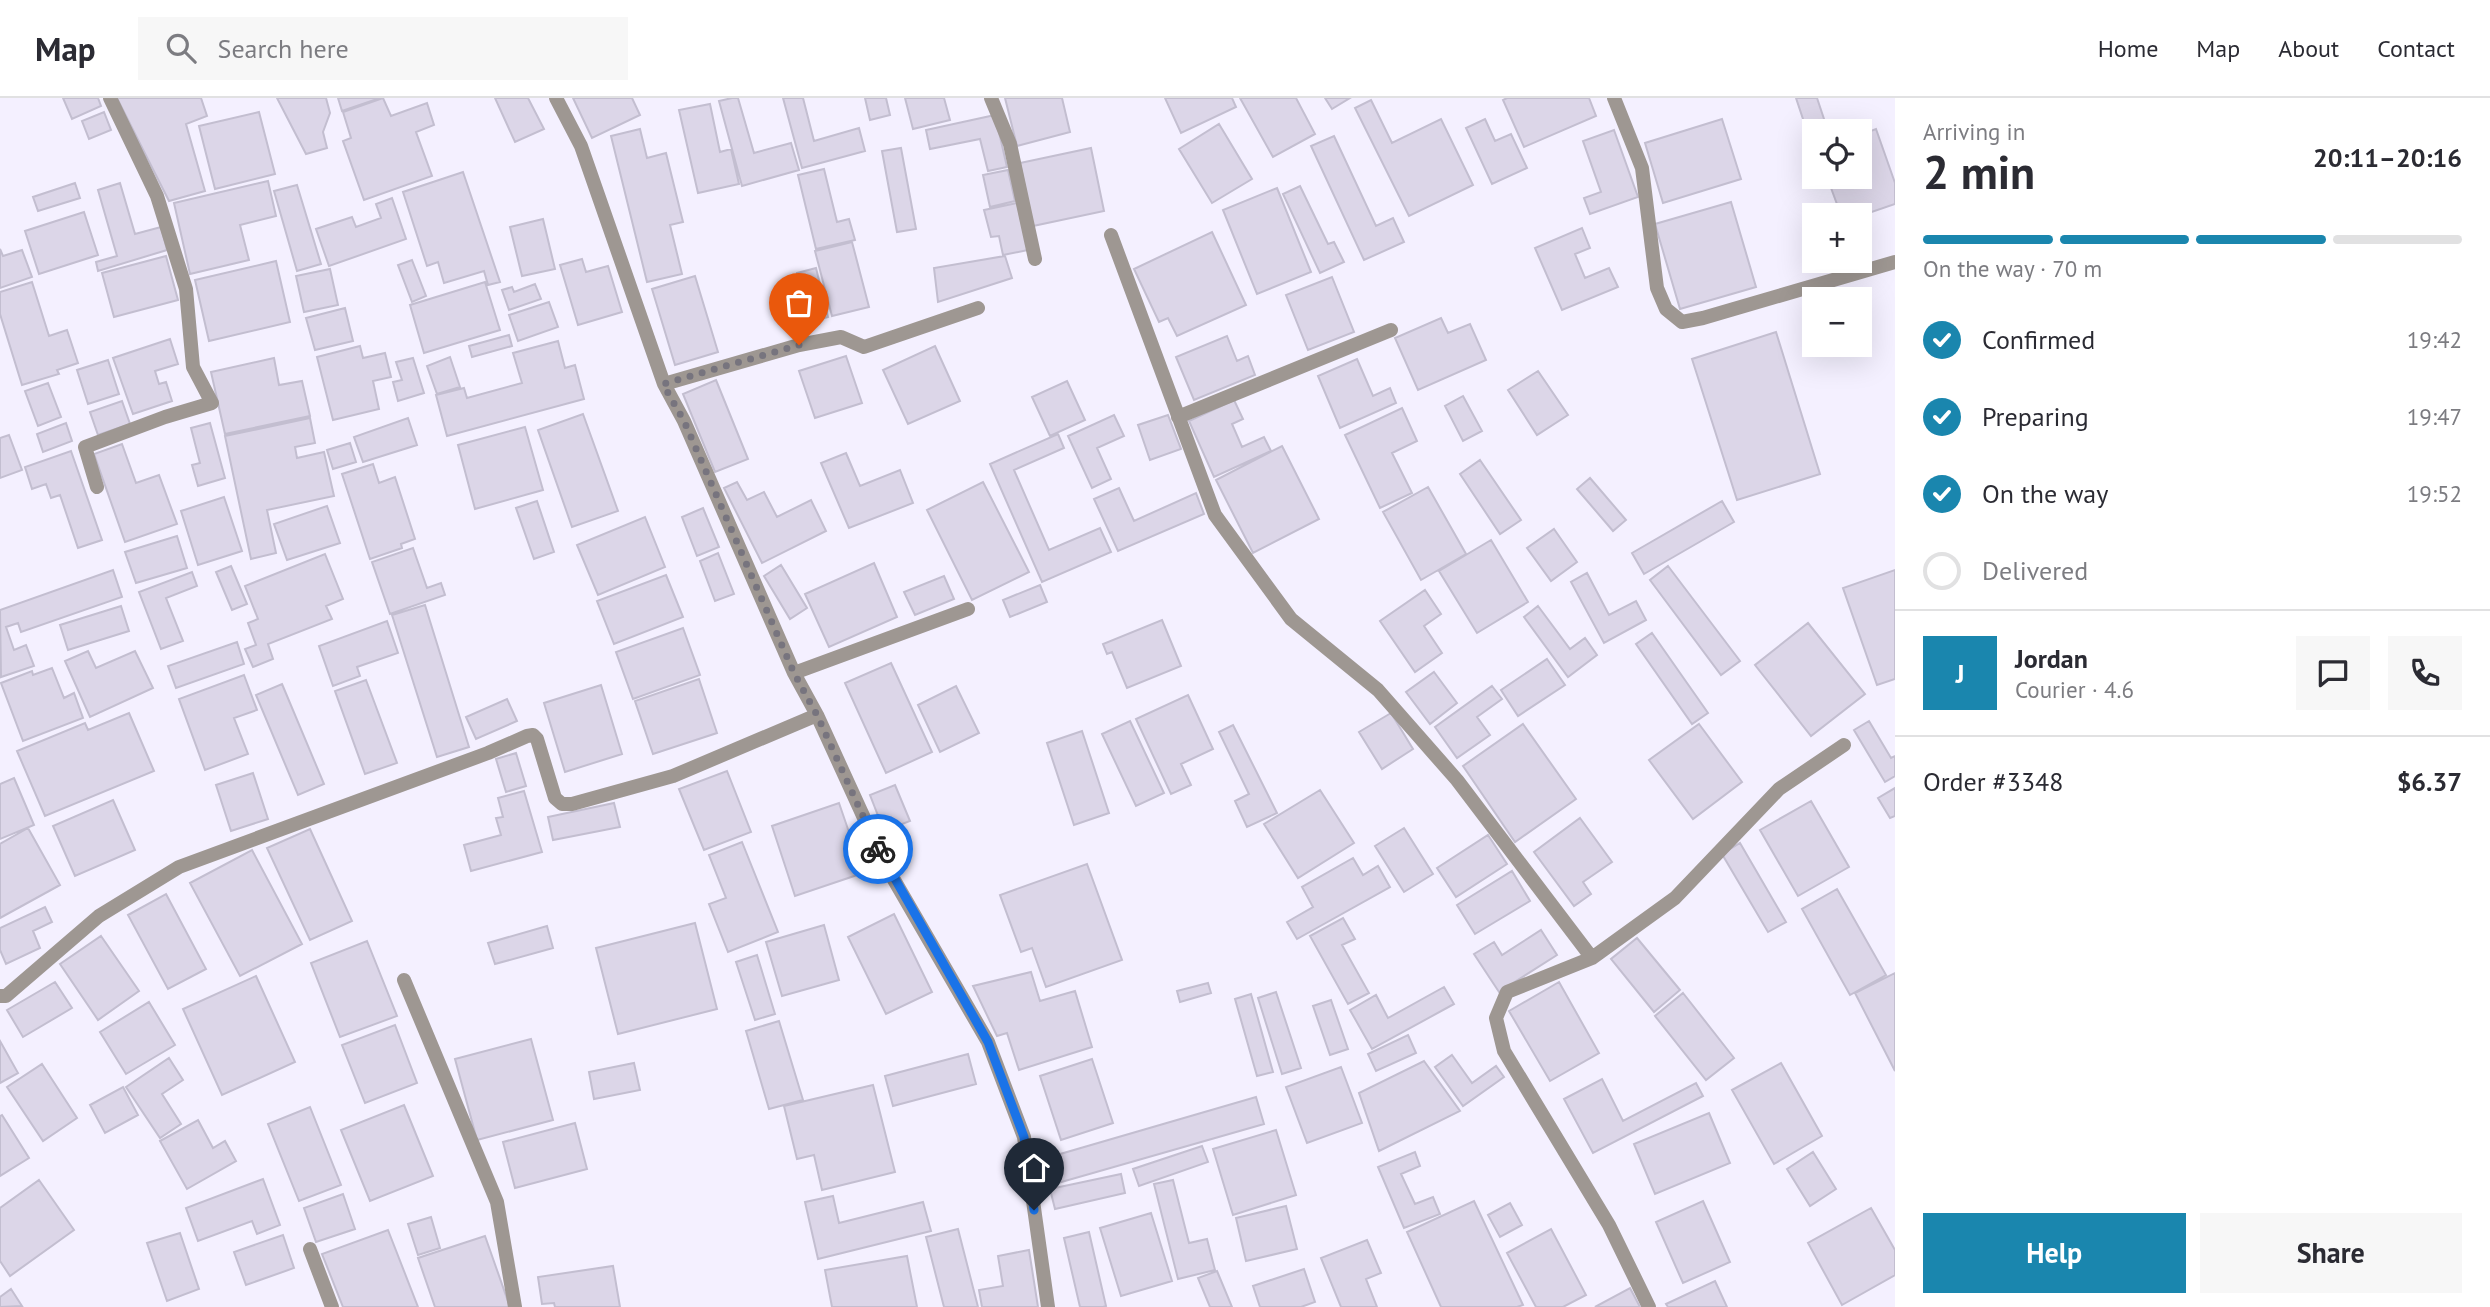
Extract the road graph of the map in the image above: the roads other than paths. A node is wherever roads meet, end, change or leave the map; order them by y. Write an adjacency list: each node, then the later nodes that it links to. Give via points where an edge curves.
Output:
1 (110, 98): 12 (street, via 157,196 186,289 193,367 212,403 85,447)
2 (556, 98): 10 (street, via 581,146)
3 (991, 98): 6 (street, via 1010,145)
4 (1614, 98): 7 (street, via 1642,168 1657,288 1666,309 1682,322)
5 (1111, 235): 11 (street)
6 (1035, 259)
7 (1895, 262)
8 (978, 308): 10 (street, via 864,347 841,337)
9 (1391, 330): 11 (street)
10 (663, 384): 14 (street, via 684,421)
11 (1178, 417): 17 (street, via 1215,515 1291,619 1378,690 1457,780)
12 (97, 487)
13 (968, 610): 14 (street)
14 (794, 673): 15 (street)
15 (817, 715): 19 (street, via 673,776 572,804 555,798 537,739 527,736 179,867 99,915 6,996); 23 (street, via 886,866 988,1042 1024,1137)
16 (1844, 745): 17 (street, via 1779,789 1675,898)
17 (1592, 958): 24 (street, via 1507,992 1496,1018 1504,1051 1609,1225)
18 (404, 980): 22 (street, via 497,1202)
19 (0, 996)
20 (310, 1249): 21 (street)
21 (332, 1307)
22 (514, 1307)
23 (1048, 1307)
24 (1649, 1307)

